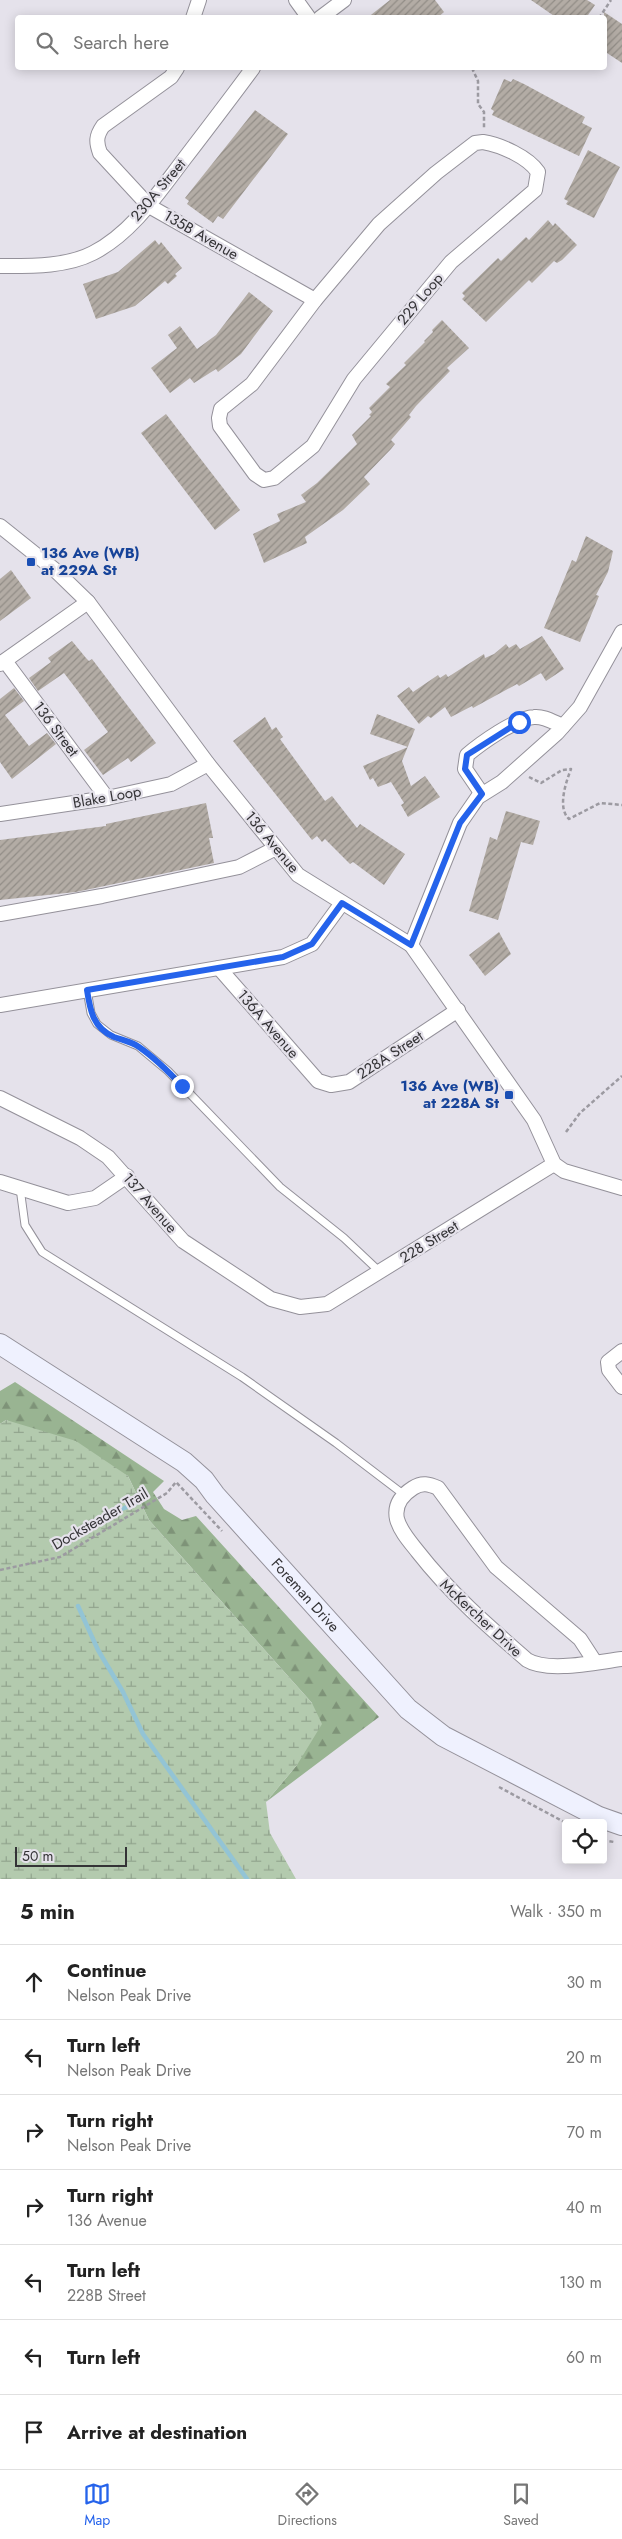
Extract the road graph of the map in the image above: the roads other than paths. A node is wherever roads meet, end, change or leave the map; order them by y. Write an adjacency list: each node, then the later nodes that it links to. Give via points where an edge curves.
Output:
1 (198, 0): 4 (street)
2 (296, 0): 5 (street)
3 (344, 0): 6 (street)
4 (194, 15)
5 (307, 15)
6 (324, 15)
7 (176, 70): 9 (street, 135B Avenue, via 103,126 97,135 100,153)
8 (252, 70): 9 (street, 230A Street)
9 (149, 206): 10 (street, 230A Street, via 112,241 93,253 75,260 33,266); 11 (street, 135B Avenue)
10 (0, 266)
11 (315, 300): 11 (street, 229 Loop, via 379,224 475,143 492,143 532,164 538,172 535,190 461,251 360,372 313,446 274,478 264,480 255,474 220,426 221,409 252,384)
12 (0, 526): 13 (street, 136 Avenue, via 56,570)
13 (88, 602): 15 (street); 17 (street, 136 Avenue)
14 (621, 630): 16 (street, via 580,707)
15 (2, 662): 19 (street, 136 Street)
16 (563, 726): 18 (street, via 502,782); 18 (street, via 533,717 474,749 467,755 465,769)
17 (208, 764): 19 (street, Blake Loop, via 171,784); 21 (street, 136 Avenue)
18 (482, 794): 24 (street, via 460,823)
19 (107, 798): 20 (street, Blake Loop)
20 (2, 810)
21 (276, 848): 22 (street, 136 Avenue, via 298,875); 23 (street, via 239,867)
22 (342, 903): 24 (street, 136 Avenue); 25 (street, via 312,944 283,957)
23 (0, 914)
24 (411, 945): 28 (street, 136 Avenue)
25 (219, 968): 26 (street); 29 (street, 136A Avenue)
26 (87, 990): 27 (street); 36 (lane, via 90,1013 96,1024 111,1036 138,1046 168,1070 280,1187 344,1238)
27 (0, 1005)
28 (458, 1010): 29 (street, 228A Street, via 349,1082 331,1085); 31 (street, 136 Avenue, via 534,1120)
29 (318, 1081)
30 (0, 1098): 32 (street, 137 Avenue, via 80,1138)
31 (554, 1164): 35 (street, via 564,1171); 36 (street, 228 Street)
32 (128, 1176): 34 (street, via 96,1198 68,1203); 37 (street, 137 Avenue, via 183,1241 272,1299)
33 (0, 1182): 34 (street)
34 (20, 1188): 41 (lane, via 25,1225 42,1252 242,1377)
35 (622, 1188)
36 (380, 1272): 37 (street, 228 Street, via 327,1304)
37 (300, 1307)
38 (0, 1344): 44 (street, Foreman Drive, via 184,1462 204,1480 309,1600 425,1724 442,1736 599,1817)
39 (622, 1351): 40 (street, via 608,1362 608,1370)
40 (622, 1387)
41 (403, 1494): 43 (street, via 417,1485 428,1483 438,1488 496,1568 580,1639); 43 (street, McKercher Drive, via 397,1520 409,1542 475,1615 535,1665)
42 (622, 1659): 43 (street, McKercher Drive)
43 (595, 1662)
44 (622, 1824)

